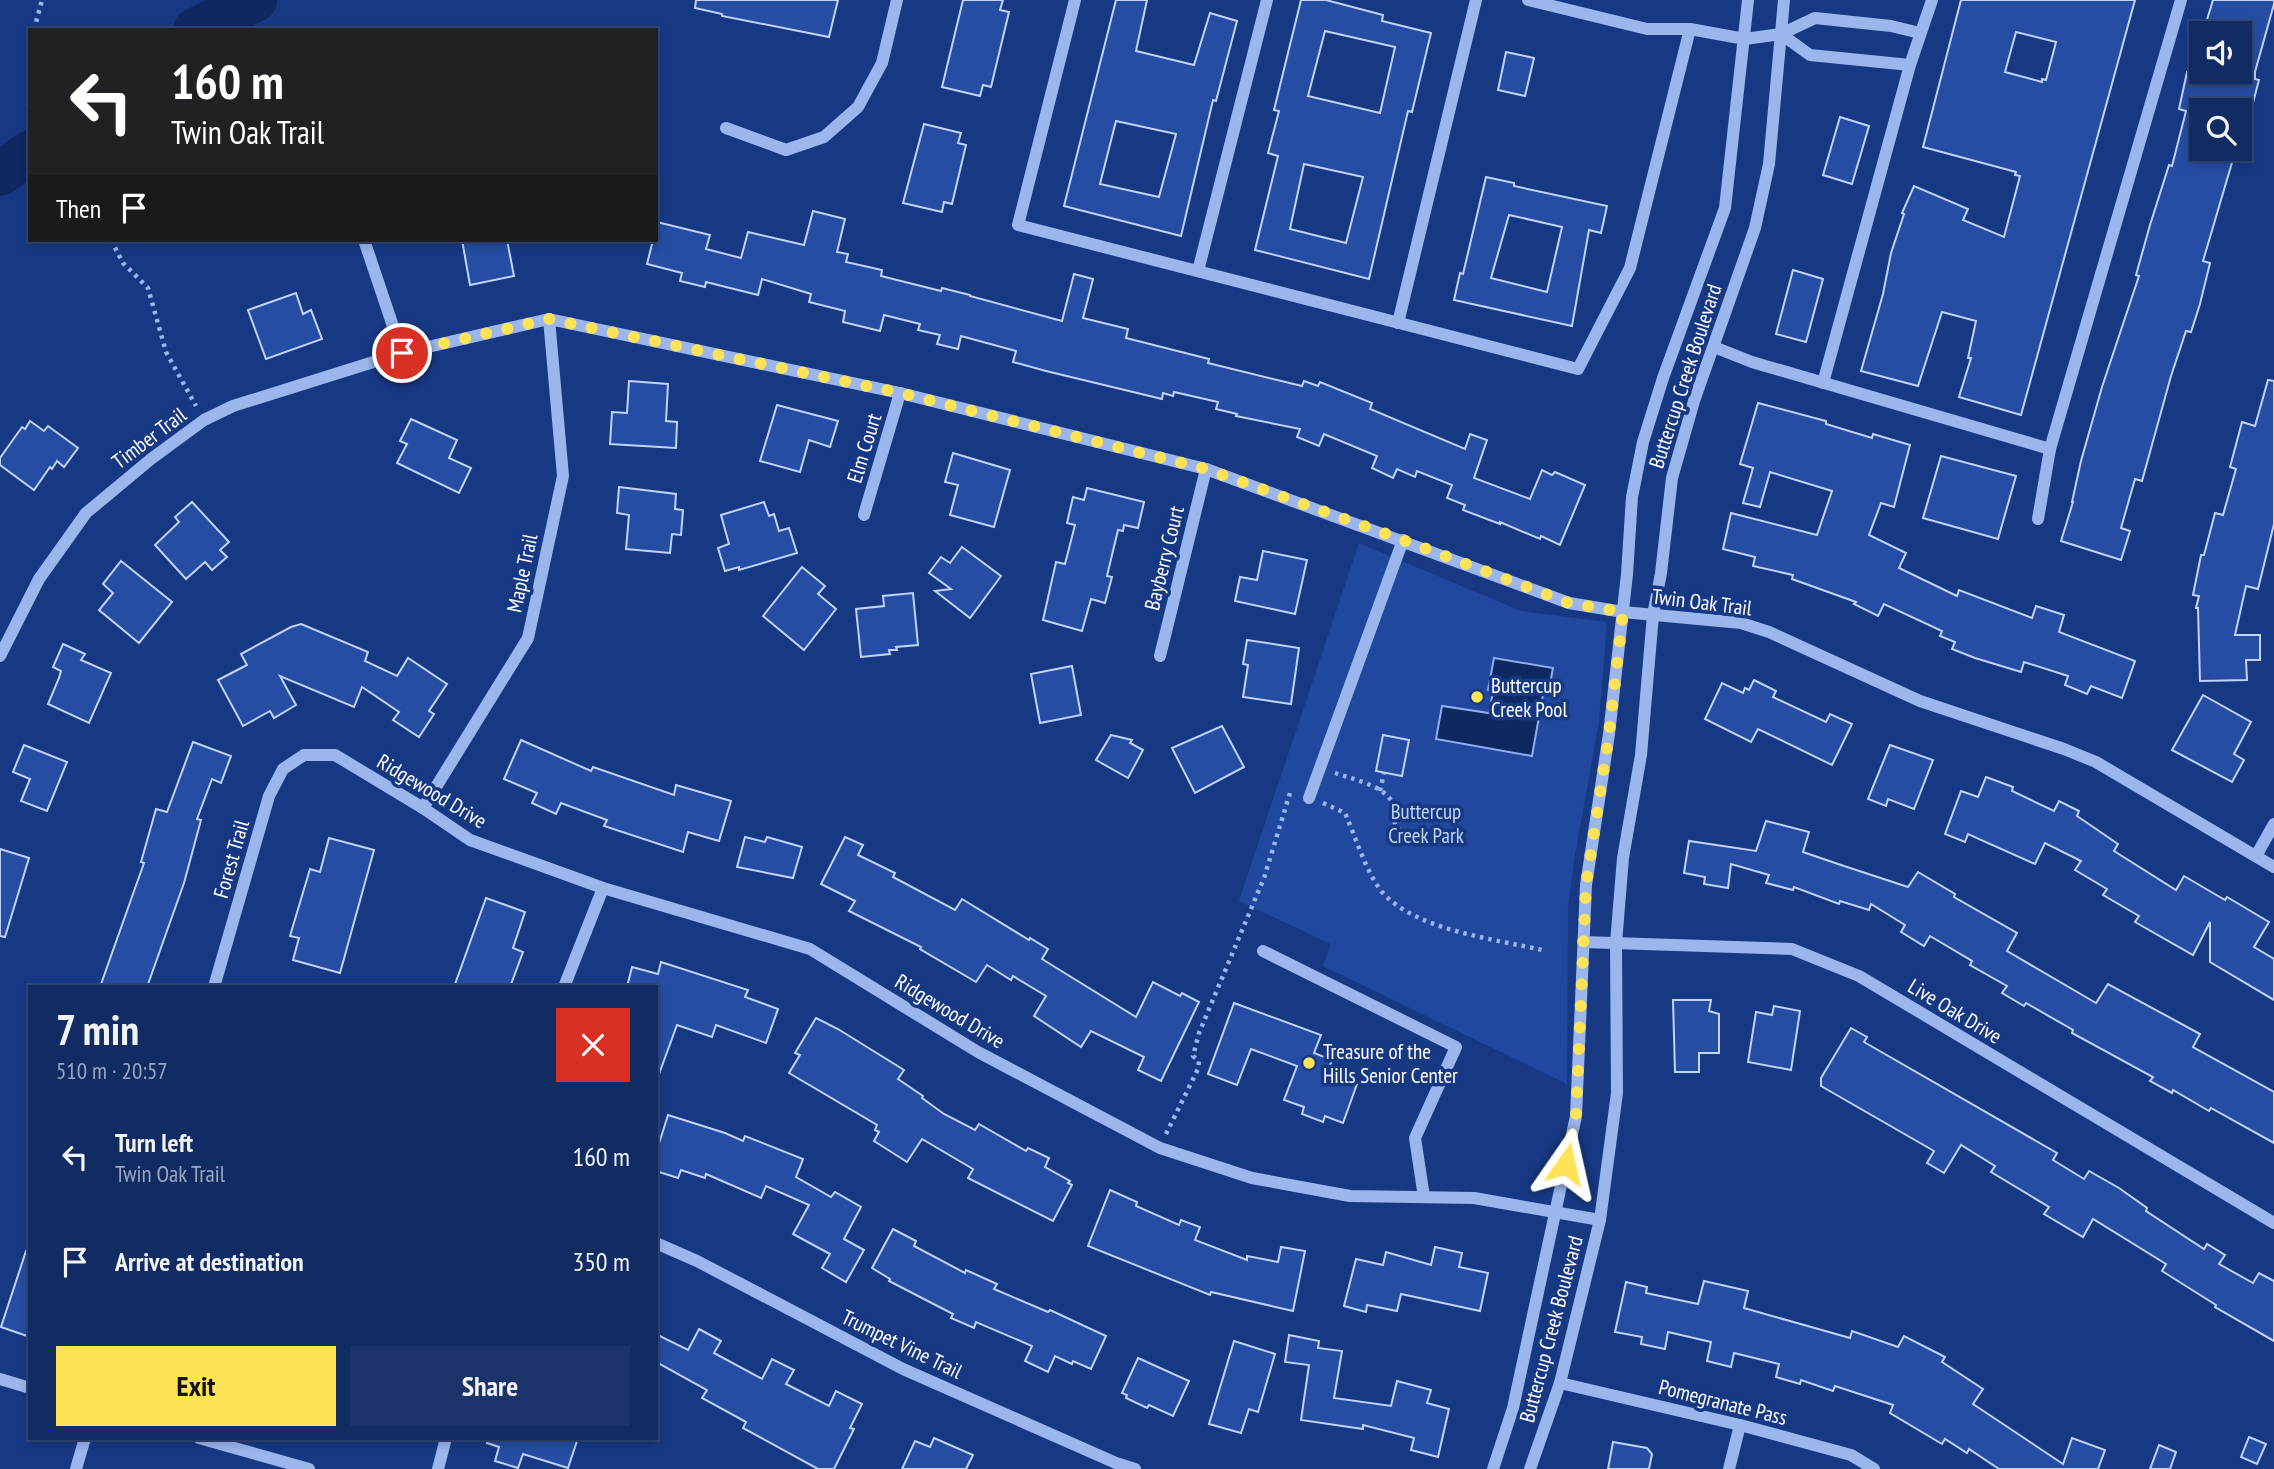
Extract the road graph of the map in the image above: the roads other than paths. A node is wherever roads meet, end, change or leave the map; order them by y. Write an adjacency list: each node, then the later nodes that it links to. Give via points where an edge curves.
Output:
1 (897, 0): 15 (street, via 882,63 858,107 824,137 786,150)
2 (1075, 0): 17 (street, via 1018,225)
3 (1267, 0): 17 (street)
4 (1476, 0): 19 (street)
5 (1528, 0): 10 (street, via 1647,29)
6 (1748, 0): 13 (street, Buttercup Creek Boulevard)
7 (1784, 0): 12 (street, Buttercup Creek Boulevard)
8 (1932, 0): 11 (street)
9 (2180, 0): 24 (street)
10 (1689, 29): 13 (street); 19 (street, via 1629,268 1578,369)
11 (1920, 33): 12 (street, via 1815,18); 14 (street)
12 (1781, 34): 13 (street); 14 (street, via 1811,55); 20 (street, Buttercup Creek Boulevard, via 1769,164 1755,228)
13 (1745, 39): 29 (street, Buttercup Creek Boulevard, via 1724,208 1643,442 1632,498)
14 (1910, 65): 22 (street)
15 (726, 128)
16 (365, 242): 21 (street)
17 (1198, 271): 19 (street)
18 (549, 319): 21 (street, Twin Oak Trail); 23 (street, Twin Oak Trail); 35 (street, Maple Trail, via 563,476 528,638)
19 (1398, 323)
20 (1714, 348): 22 (street); 30 (street, Buttercup Creek Boulevard, via 1672,478)
21 (402, 353): 31 (street, Timber Trail, via 233,406 151,459 86,513 39,579)
22 (1823, 383): 24 (street)
23 (900, 393): 25 (street, Twin Oak Trail); 26 (street, Elm Court)
24 (2050, 449): 27 (street)
25 (1206, 469): 28 (street, Twin Oak Trail); 32 (street, Bayberry Court)
26 (864, 515)
27 (2038, 519)
28 (1403, 540): 29 (street, Twin Oak Trail, via 1569,603); 34 (street)
29 (1623, 612): 30 (street, Twin Oak Trail); 40 (street, Buttercup Creek Boulevard, via 1586,885)
30 (1653, 615): 37 (street, Twin Oak Trail, via 1741,623 1769,632 1920,701 2064,749 2096,762); 41 (street, Buttercup Creek Boulevard, via 1641,755 1623,858)
31 (0, 656)
32 (1160, 656)
33 (304, 755): 35 (street, Ridgewood Drive, via 335,755); 43 (street, Forest Trail, via 283,769 269,796)
34 (1309, 798)
35 (423, 808): 39 (street, Ridgewood Drive, via 470,839)
36 (2274, 824): 37 (street)
37 (2256, 856): 38 (street, Twin Oak Trail)
38 (2274, 867)
39 (603, 888): 44 (street); 45 (street, Ridgewood Drive, via 810,949 978,1052 1160,1148 1252,1178 1350,1196)
40 (1583, 942): 41 (street, Live Oak Drive); 46 (street, Buttercup Creek Boulevard, via 1576,1115)
41 (1616, 943): 47 (street, Buttercup Creek Boulevard, via 1617,1093); 48 (street, Live Oak Drive, via 1792,949 1832,964)
42 (1263, 951): 45 (street, via 1456,1047 1415,1138)
43 (215, 985)
44 (565, 985)
45 (1424, 1197): 46 (street, Ridgewood Drive, via 1474,1198)
46 (1556, 1213): 47 (street, Ridgewood Drive); 61 (street, Buttercup Creek Boulevard, via 1513,1408)
47 (1600, 1220): 51 (street, Buttercup Creek Boulevard)
48 (2274, 1223)
49 (658, 1244): 60 (street, Trumpet Vine Trail, via 902,1369)
50 (0, 1379): 52 (street)
51 (1560, 1383): 53 (street, Pomegranate Pass); 62 (street, Buttercup Creek Boulevard)
52 (28, 1387)
53 (1740, 1424): 63 (street); 64 (street, Pomegranate Pass, via 1851,1455)
54 (84, 1440): 57 (street)
55 (206, 1440): 58 (street)
56 (445, 1440): 59 (street)
57 (76, 1469)
58 (309, 1469)
59 (438, 1469)
60 (1135, 1469)
61 (1493, 1469)
62 (1530, 1469)
63 (1729, 1469)
64 (1874, 1469)

